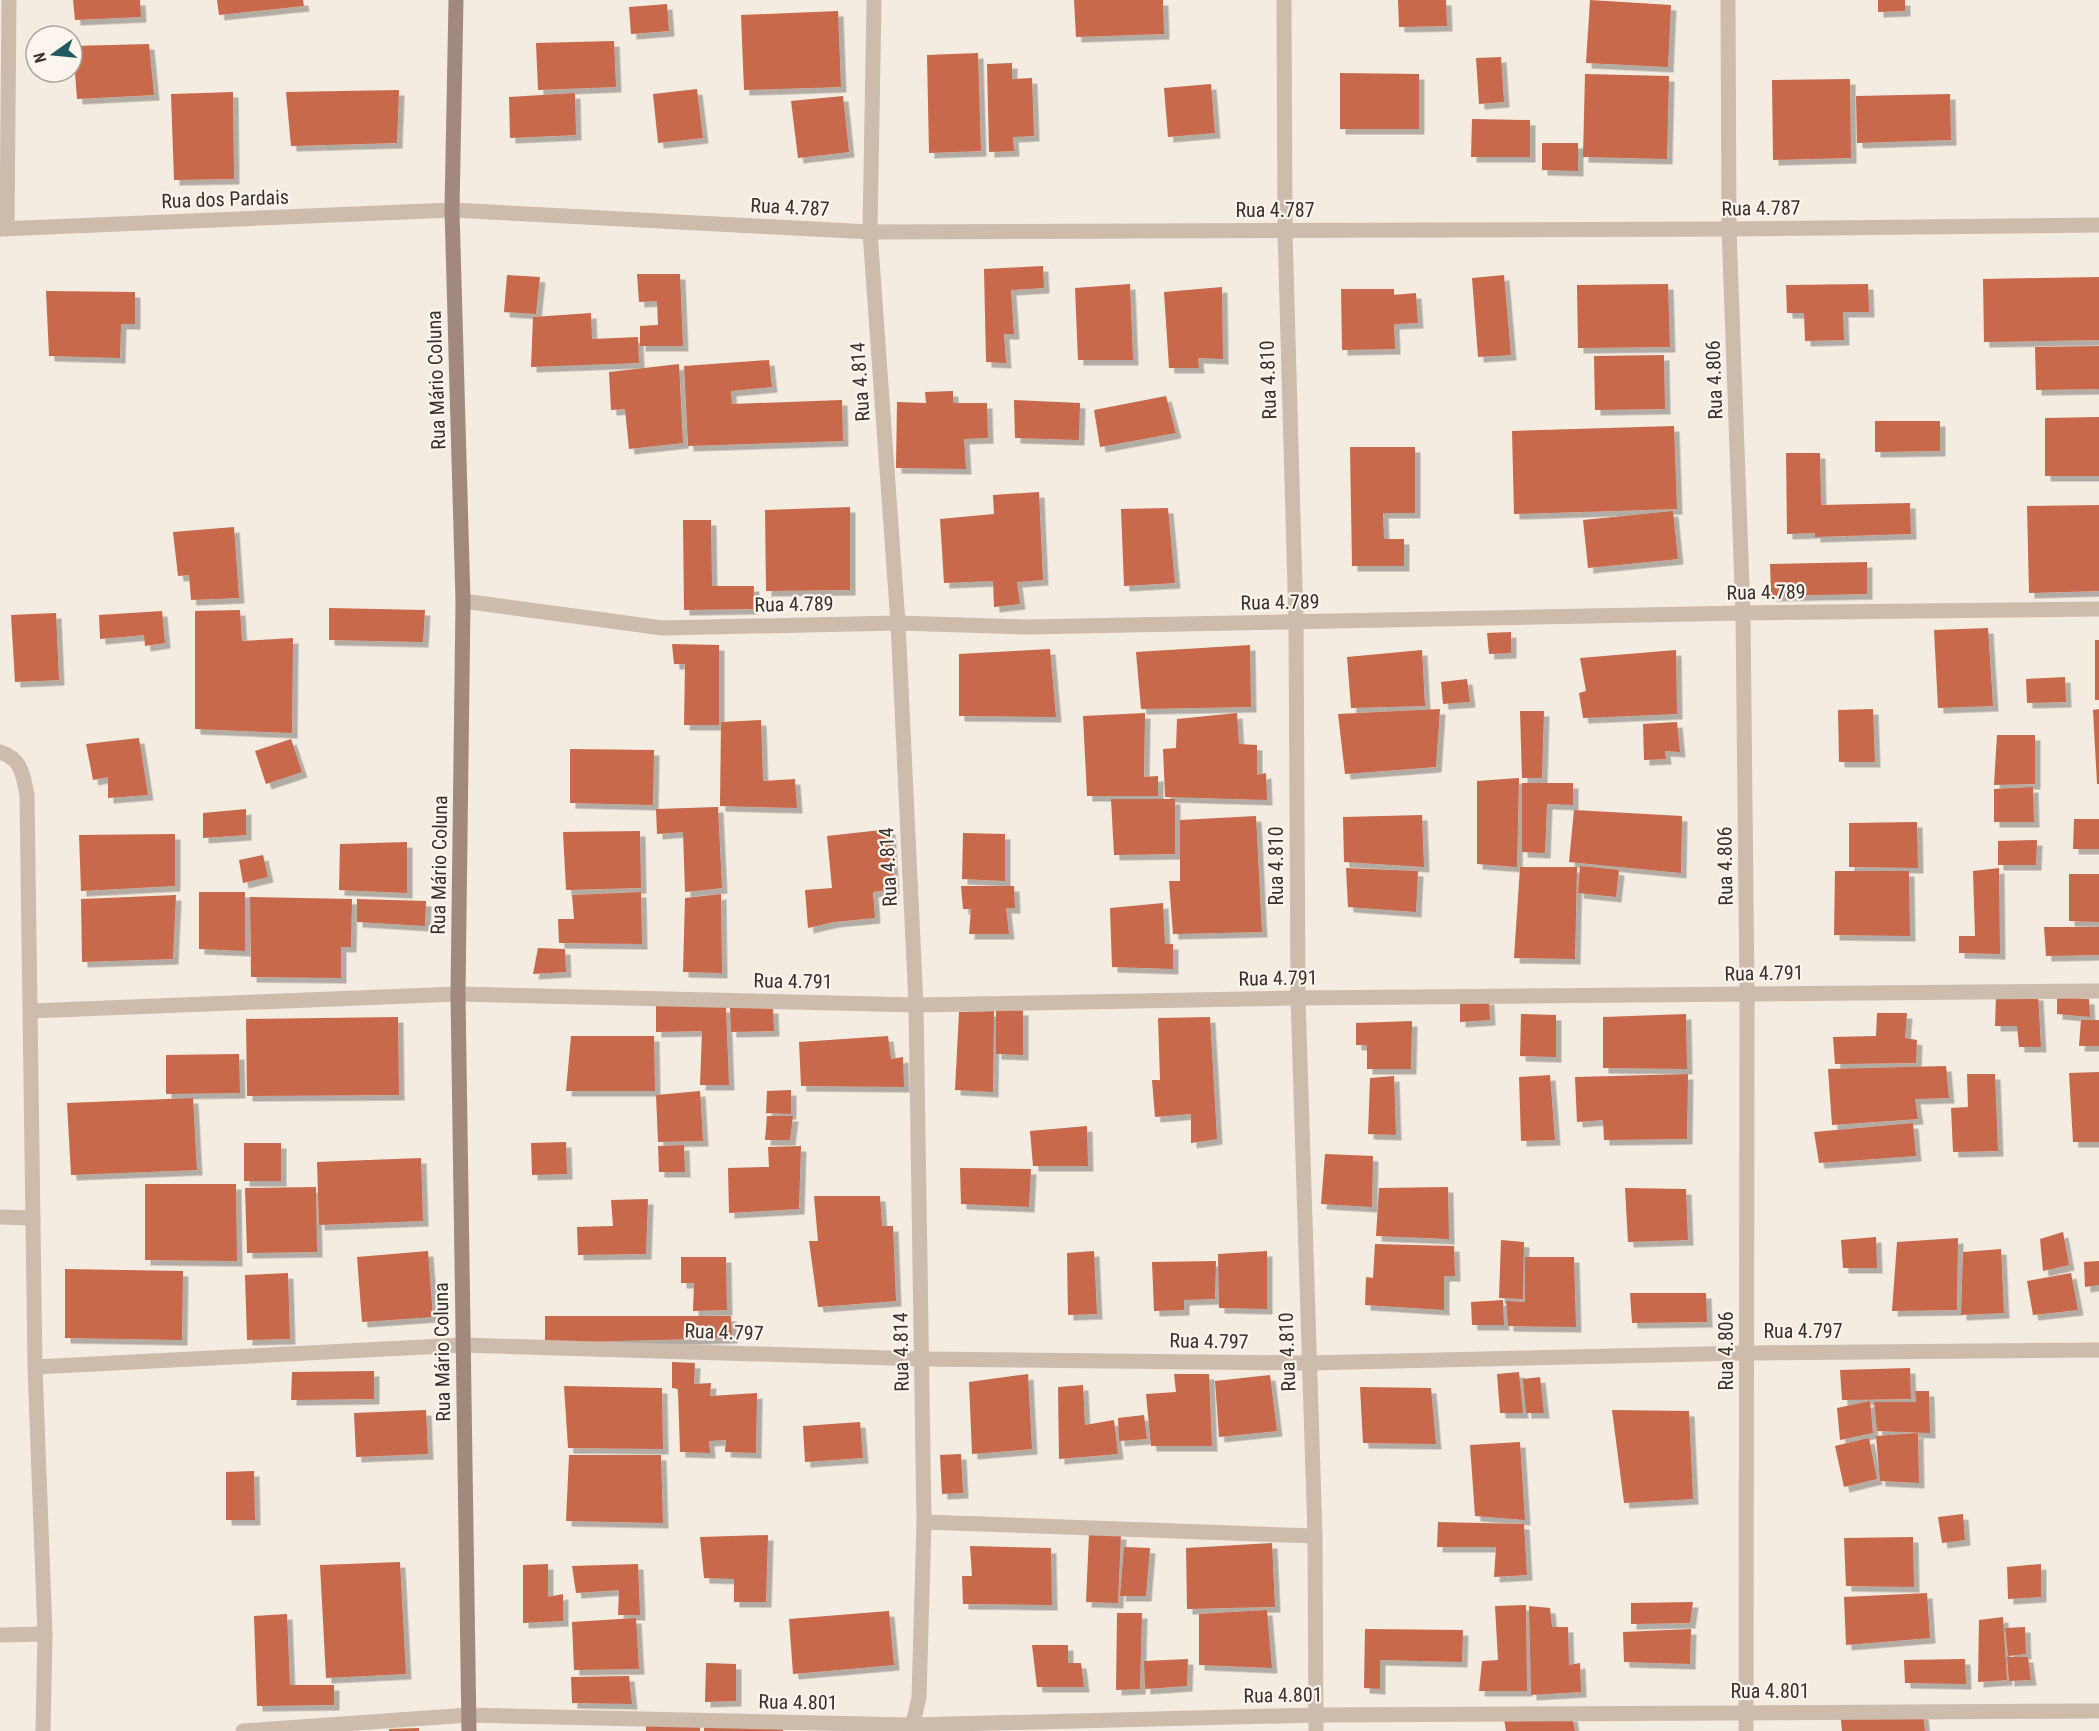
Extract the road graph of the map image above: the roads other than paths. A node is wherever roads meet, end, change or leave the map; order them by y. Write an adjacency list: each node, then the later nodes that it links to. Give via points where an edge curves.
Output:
1 (9, 0): 8 (street)
2 (456, 0): 6 (main road, Rua Mário Coluna)
3 (874, 0): 11 (street, Rua 4.814)
4 (1284, 0): 10 (street, Rua 4.810)
5 (1728, 0): 9 (street, Rua 4.806)
6 (452, 210): 8 (street, Rua dos Pardais); 11 (street, Rua 4.787); 12 (main road, Rua Mário Coluna)
7 (2099, 225): 9 (street, Rua 4.787)
8 (3, 229)
9 (1729, 229): 10 (street, Rua 4.787); 14 (street, Rua 4.806)
10 (1285, 231): 11 (street, Rua 4.787); 16 (street, Rua 4.810)
11 (870, 232): 15 (street, Rua 4.814)
12 (463, 601): 15 (street, Rua 4.789, via 663,628); 19 (main road, Rua Mário Coluna)
13 (2099, 609): 14 (street, Rua 4.789)
14 (1743, 614): 16 (street, Rua 4.789); 20 (street, Rua 4.806)
15 (898, 623): 16 (street, Rua 4.789, via 1026,627); 22 (street, Rua 4.814)
16 (1296, 623): 21 (street, Rua 4.810)
17 (0, 752): 23 (street, via 16,760 27,795)
18 (2099, 991): 20 (street, Rua 4.791)
19 (458, 994): 22 (street, Rua 4.791); 23 (street, Rua 4.791); 26 (main road, Rua Mário Coluna)
20 (1747, 994): 21 (street, Rua 4.791); 28 (street, Rua 4.806)
21 (1298, 998): 22 (street, Rua 4.791); 30 (street, Rua 4.810)
22 (916, 1005): 29 (street, Rua 4.814)
23 (31, 1011): 25 (street)
24 (0, 1217): 25 (street)
25 (33, 1218): 31 (street)
26 (463, 1345): 29 (street, Rua 4.797); 31 (street, Rua 4.797); 38 (main road, Rua Mário Coluna)
27 (2099, 1350): 28 (street, Rua 4.797)
28 (1748, 1353): 30 (street, Rua 4.797); 37 (street, Rua 4.806)
29 (922, 1359): 30 (street, Rua 4.797); 32 (street, Rua 4.814)
30 (1308, 1363): 33 (street, Rua 4.810)
31 (35, 1367): 34 (street)
32 (924, 1522): 33 (street); 40 (street, Rua 4.814, via 919,1698)
33 (1314, 1536): 39 (street, Rua 4.810)
34 (45, 1634): 35 (street); 41 (street)
35 (0, 1635)
36 (2099, 1711): 37 (street, Rua 4.801)
37 (1745, 1712): 39 (street, Rua 4.801); 45 (street, Rua 4.806)
38 (469, 1715): 40 (street, Rua 4.801); 42 (street, Rua 4.801); 43 (main road, Rua Mário Coluna)
39 (1316, 1715): 40 (street, Rua 4.801); 44 (street, Rua 4.810)
40 (911, 1728)
41 (43, 1731)
42 (243, 1731)
43 (469, 1731)
44 (1316, 1731)
45 (1746, 1731)

